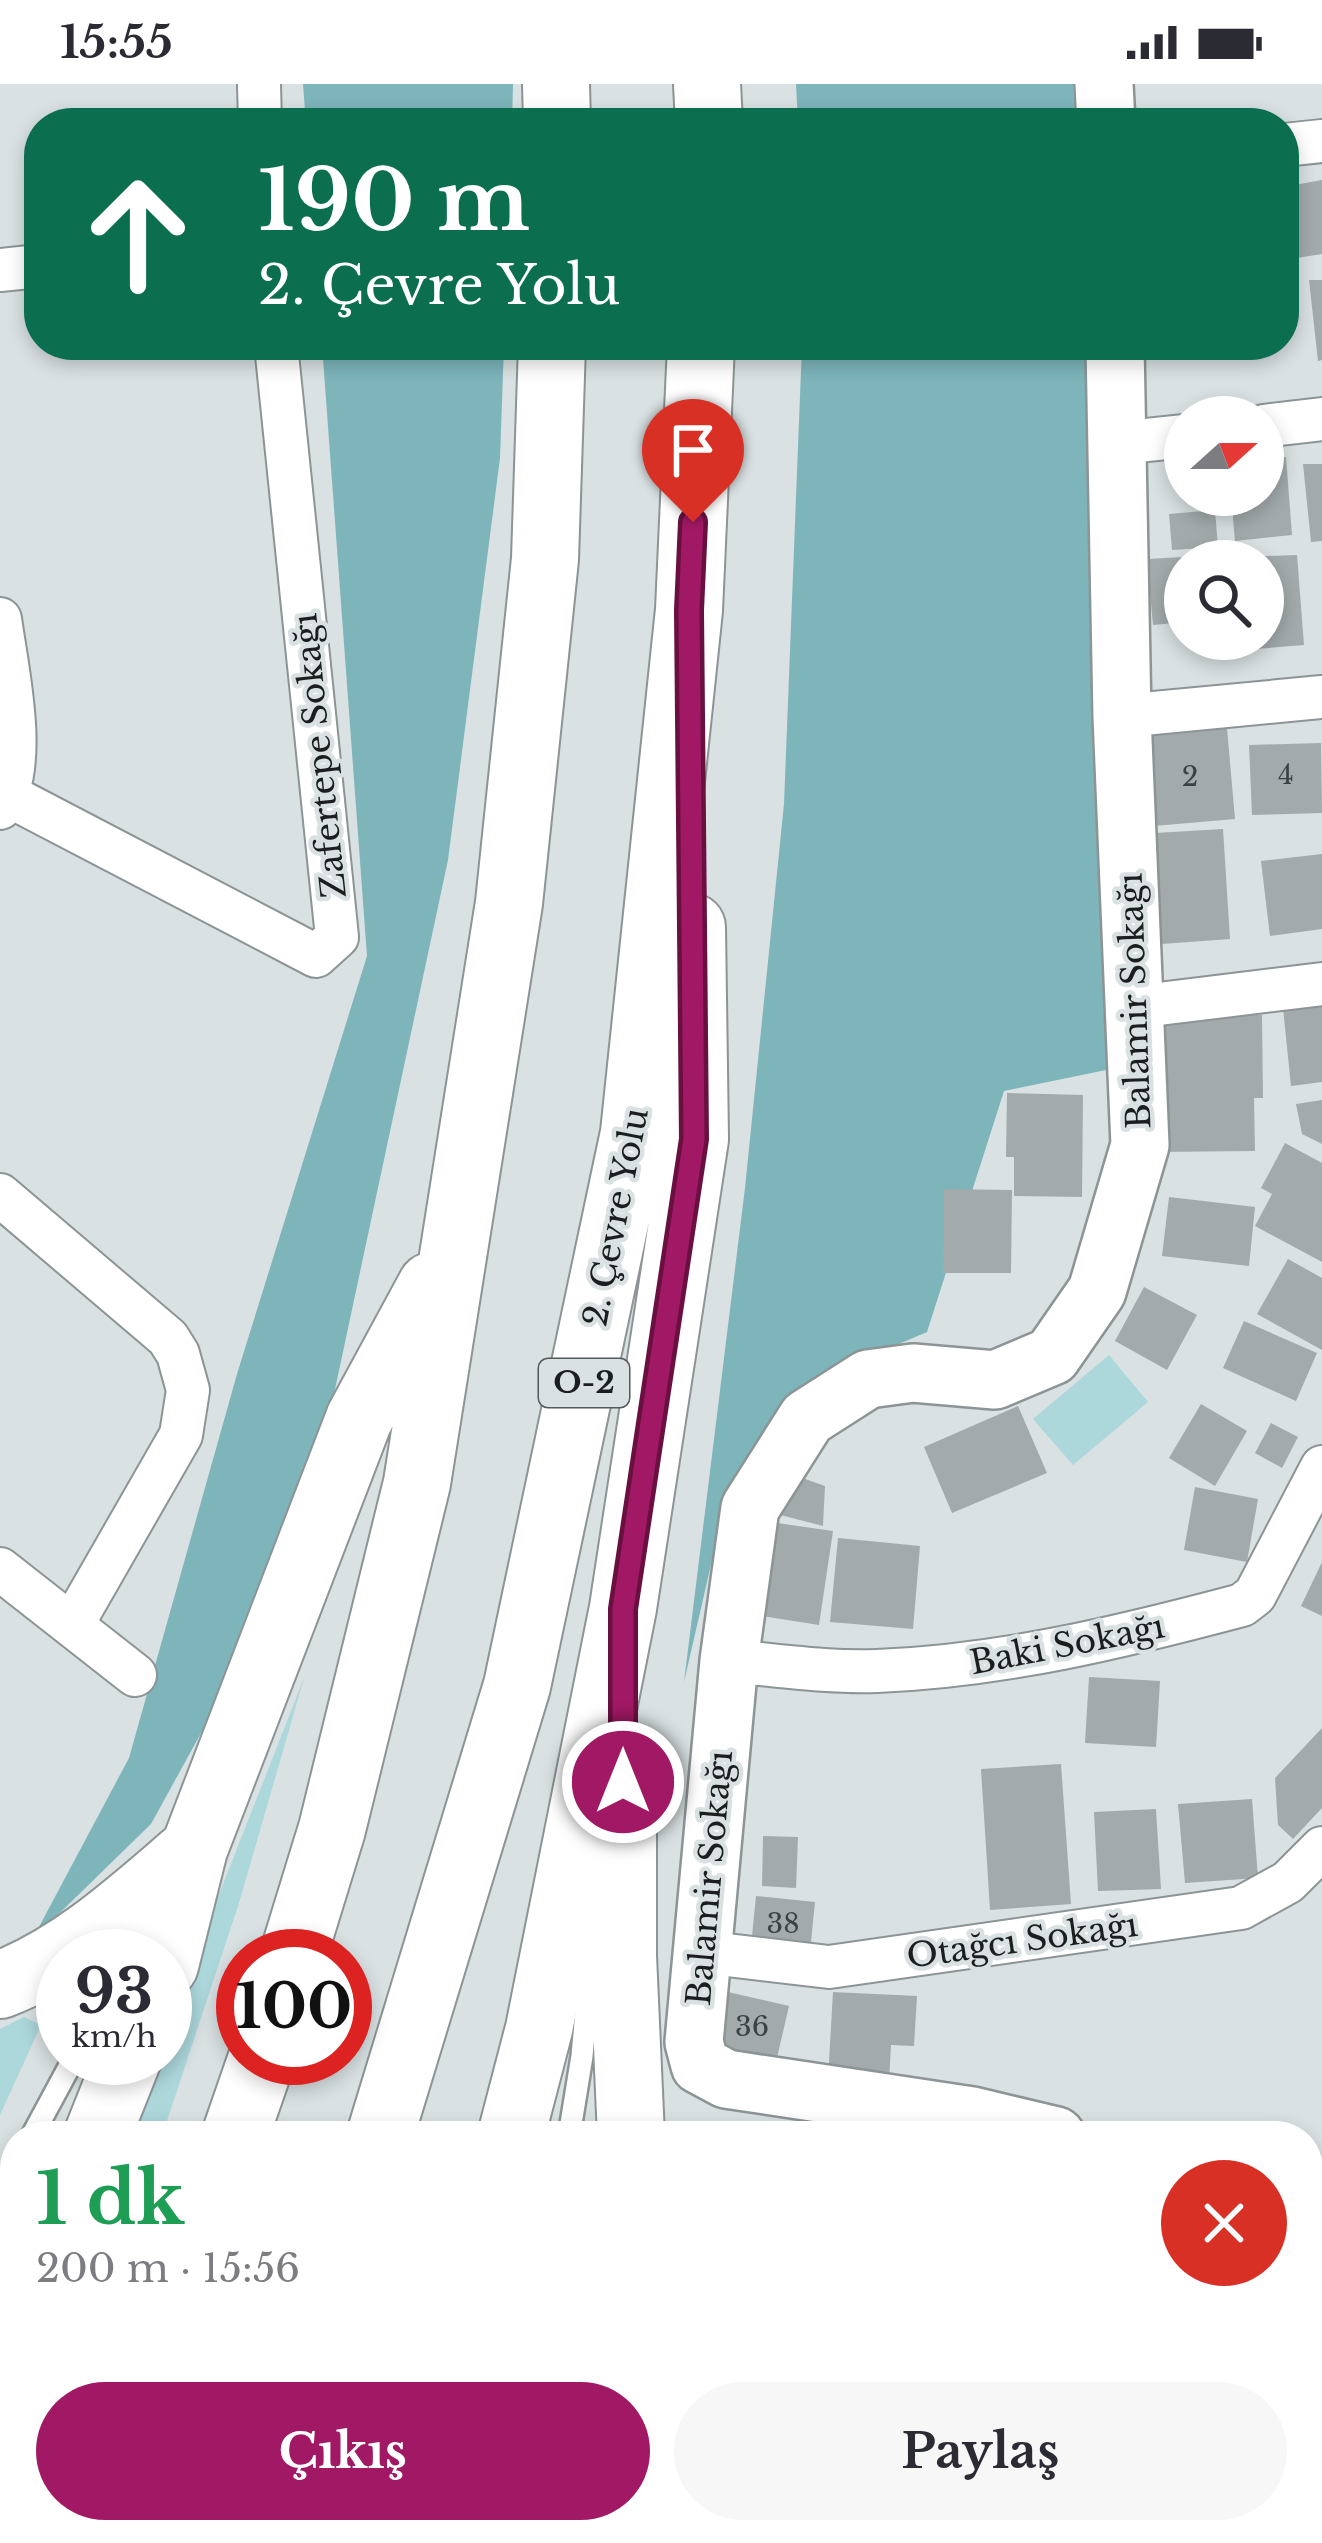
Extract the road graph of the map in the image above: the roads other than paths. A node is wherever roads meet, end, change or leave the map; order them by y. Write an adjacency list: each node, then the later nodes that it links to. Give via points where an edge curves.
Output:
1 (278, 360): 13 (street, Zafertepe Sokağı, via 337,937 316,956)
2 (552, 360): 17 (highway, via 545,560 514,857)
3 (700, 360): 9 (highway, 2. Çevre Yolu / O-2)
4 (1115, 360): 8 (street, Balamir Sokağı)
5 (1322, 419): 6 (street)
6 (1284, 424)
7 (1164, 438): 8 (street)
8 (1118, 443): 12 (street, Balamir Sokağı)
9 (689, 610): 20 (highway, via 694,1139); 38 (highway, 2. Çevre Yolu / O-2, via 630,1156 518,1686)
10 (0, 619): 13 (street, via 14,727)
11 (1322, 697): 12 (street)
12 (1122, 716): 15 (street, Balamir Sokağı)
13 (3, 798)
14 (1322, 984): 15 (street)
15 (1134, 1007): 22 (street, Balamir Sokağı, via 1140,1145 1097,1292 1052,1356 995,1380 913,1372 868,1379 807,1418 750,1508)
16 (0, 1195): 21 (street, via 168,1338 188,1390 181,1435)
17 (452, 1246): 26 (highway, via 359,1419); 29 (highway, via 417,1483)
18 (1322, 1467): 22 (street, Baki Sokağı, via 1255,1595 1242,1605 982,1664 872,1671)
19 (0, 1569): 21 (street)
20 (623, 1609): 24 (lane); 39 (highway); 41 (highway)
21 (72, 1625): 23 (street)
22 (729, 1661): 30 (street, Balamir Sokağı)
23 (135, 1675)
24 (601, 1847)
25 (1322, 1848): 30 (street, Otağcı Sokağı, via 1288,1882 1241,1908 829,1967)
26 (194, 1849): 28 (highway); 31 (highway, via 94,1933)
27 (594, 1918): 40 (lane)
28 (164, 1929)
29 (301, 1929)
30 (702, 1952): 42 (street, Balamir Sokağı, via 694,2042 700,2065 726,2080)
31 (0, 1985)
32 (59, 2085): 35 (lane)
33 (117, 2085): 36 (highway)
34 (253, 2085): 37 (highway)
35 (40, 2121)
36 (103, 2121)
37 (240, 2121)
38 (385, 2121)
39 (515, 2121)
40 (571, 2121)
41 (630, 2121)
42 (994, 2121)

